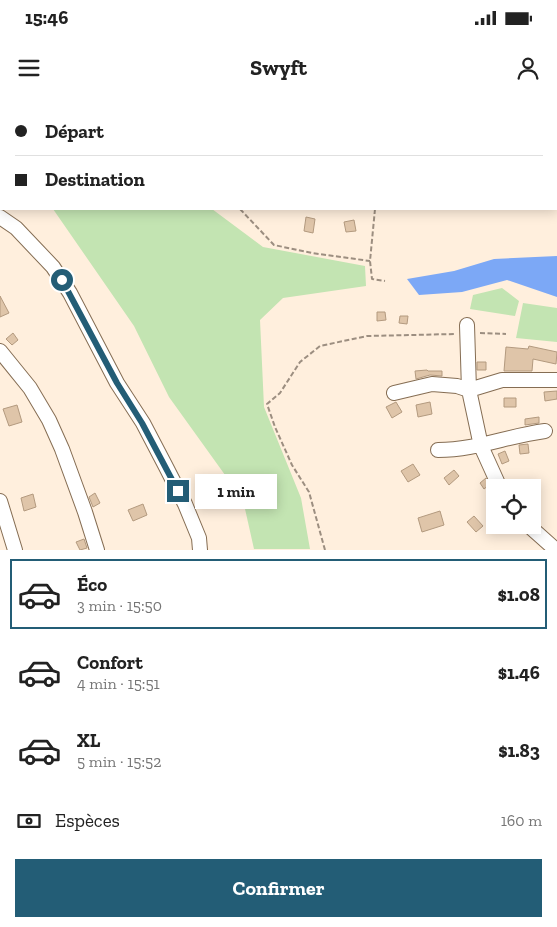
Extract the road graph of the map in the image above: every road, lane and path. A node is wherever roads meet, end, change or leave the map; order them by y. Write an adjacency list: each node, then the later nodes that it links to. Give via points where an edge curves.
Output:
1 (241, 210): 4 (path, via 274,244)
2 (375, 210): 4 (path)
3 (0, 217): 20 (street, via 16,228 53,267 70,293 185,504 199,538)
4 (370, 261): 5 (path, via 372,279)
5 (385, 282)
6 (467, 329): 7 (path); 10 (street); 21 (path, via 435,335 367,336 320,346 300,362 280,393 267,404 292,465 309,492)
7 (506, 334)
8 (0, 352): 19 (street, via 30,388 49,420)
9 (557, 380): 10 (street, via 502,380)
10 (468, 390): 11 (street, via 432,384); 13 (street)
11 (394, 393)
12 (545, 432): 13 (street, via 524,434)
13 (481, 446): 14 (street); 15 (street)
14 (438, 450)
15 (496, 479)
16 (0, 501): 18 (street)
17 (538, 534): 22 (street)
18 (16, 550)
19 (97, 550)
20 (200, 550)
21 (325, 550)
22 (556, 550)

